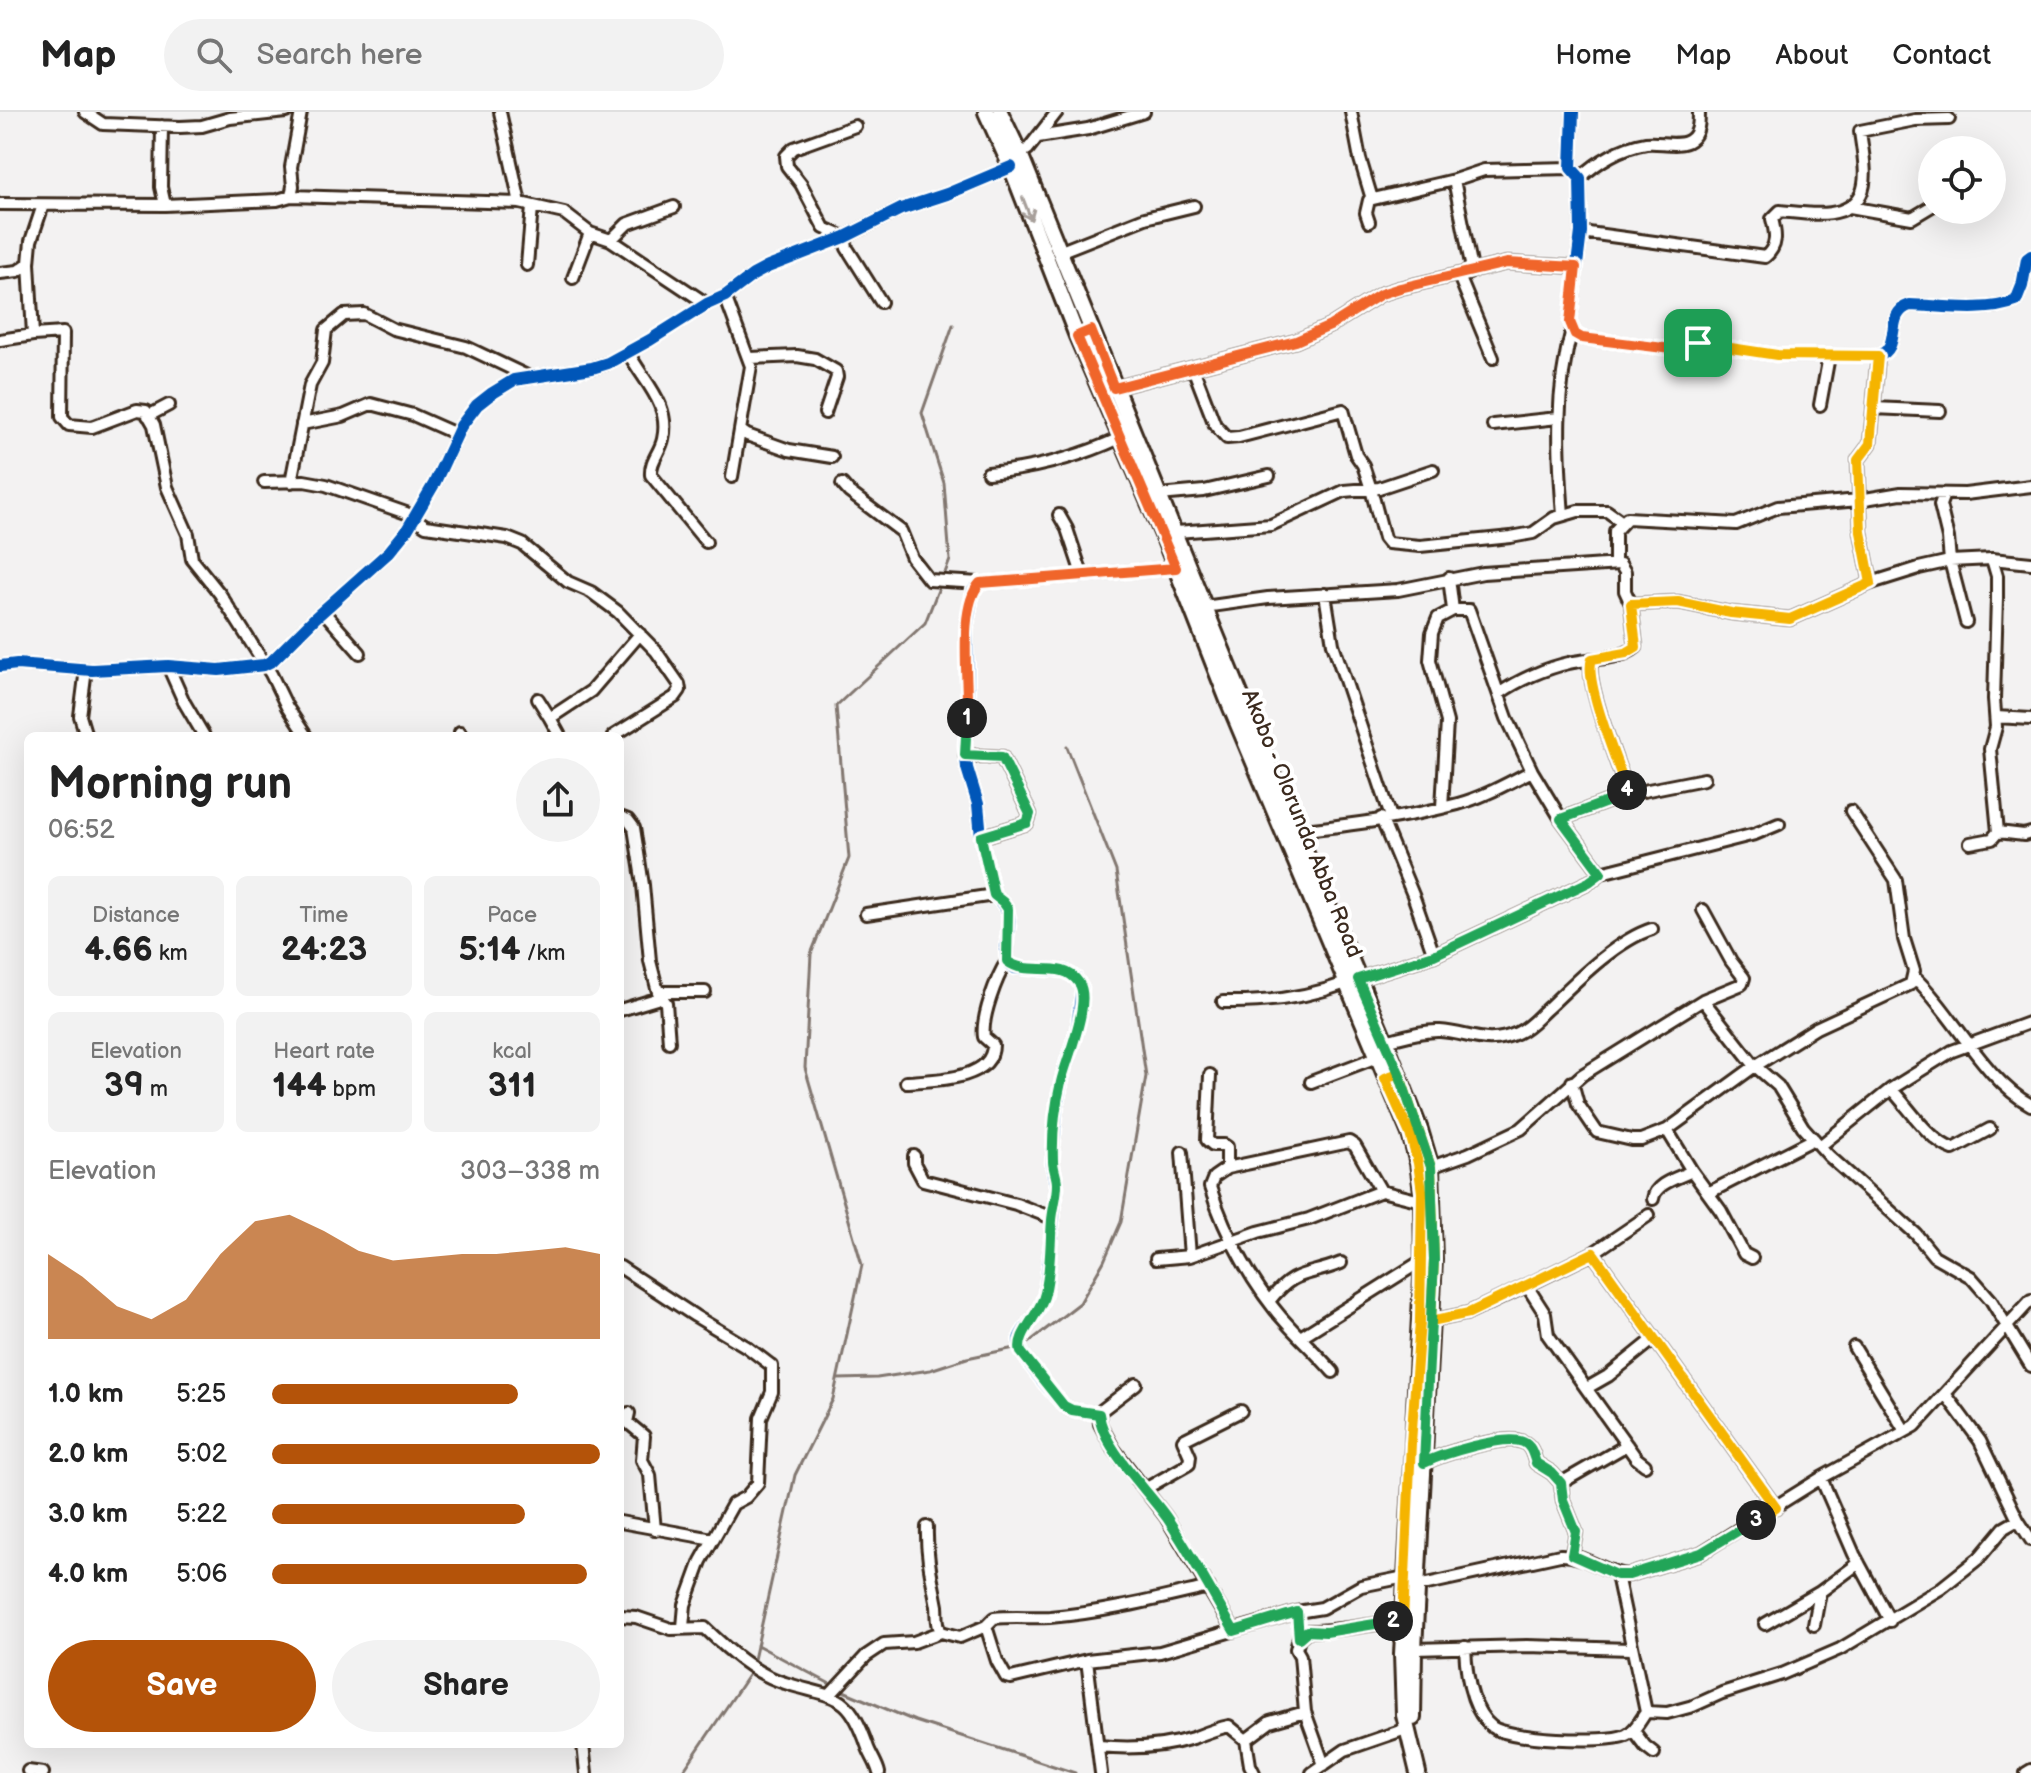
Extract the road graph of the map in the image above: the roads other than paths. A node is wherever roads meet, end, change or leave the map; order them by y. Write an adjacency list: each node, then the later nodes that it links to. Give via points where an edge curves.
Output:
1 (85, 112): 13 (street, via 103,124)
2 (286, 112): 13 (street, via 202,126)
3 (301, 112): 21 (street)
4 (500, 112): 23 (street)
5 (986, 112): 17 (main road, Akobo - Olorunda Abba Road)
6 (1000, 112): 16 (main road, Akobo - Olorunda Abba Road)
7 (1057, 112): 15 (street)
8 (1144, 112): 15 (street)
9 (1351, 112): 22 (street)
10 (1573, 112): 18 (street)
11 (1699, 112): 19 (street, via 1699,127 1685,143 1642,144 1616,153)
12 (1949, 119): 30 (street, via 1860,131 1862,193)
13 (162, 126): 26 (street)
14 (855, 126): 35 (street, via 794,148 786,156 824,228)
15 (1038, 137): 16 (street)
16 (1020, 154): 37 (main road, Akobo - Olorunda Abba Road)
17 (1011, 167): 35 (street, via 901,209); 49 (main road, Akobo - Olorunda Abba Road, one-way to 49)
18 (1571, 168): 19 (street); 20 (street, via 1484,170)
19 (1580, 178): 33 (street)
20 (1454, 180): 22 (street); 43 (street, via 1471,264)
21 (291, 196): 23 (street); 26 (street)
22 (1372, 199): 32 (street, via 1366,204)
23 (520, 203): 28 (street)
24 (0, 204): 25 (street)
25 (43, 205): 26 (street); 39 (street)
26 (165, 205)
27 (1194, 206): 37 (street, via 1145,218)
28 (532, 207): 34 (street, via 564,213); 40 (street)
29 (674, 207): 36 (street, via 627,224)
30 (1850, 207): 31 (street, via 1912,218); 33 (street, via 1820,215 1780,211 1772,219 1776,237 1765,257)
31 (1918, 214)
32 (1369, 222)
33 (1581, 232): 41 (street)
34 (590, 233): 36 (street); 44 (street)
35 (845, 237): 45 (street, via 760,271); 46 (street)
36 (611, 240): 47 (street)
37 (1059, 252): 49 (main road, Akobo - Olorunda Abba Road)
38 (2031, 256): 54 (street, via 2016,301 1979,307 1903,307 1895,316 1891,348)
39 (29, 263): 42 (street); 50 (street)
40 (527, 265)
41 (1576, 267): 43 (street, via 1507,263); 48 (street)
42 (0, 273)
43 (1464, 274): 56 (street); 57 (street, via 1381,294 1296,341)
44 (573, 278)
45 (725, 296): 47 (street); 55 (street)
46 (881, 302)
47 (707, 304): 52 (street)
48 (1572, 329): 53 (street, via 1590,340 1672,349 1698,343 1762,354); 66 (street, via 1562,365)
49 (1084, 333): 59 (main road, Akobo - Olorunda Abba Road); 71 (main road, Akobo - Olorunda Abba Road)
50 (33, 335): 51 (street); 65 (street, via 63,333 62,417 69,425 92,427 137,410)
51 (0, 340)
52 (628, 352): 58 (street, via 592,368); 90 (street, via 662,404 665,432 650,464 651,475)
53 (1829, 356): 54 (street); 61 (street)
54 (1878, 356): 62 (street)
55 (750, 358): 64 (street, via 797,356 836,371); 69 (street)
56 (1493, 358)
57 (1193, 368): 59 (street); 81 (street, via 1215,425 1227,438 1343,410)
58 (527, 376): 67 (street, via 466,347 393,329 352,312 326,330 322,363 310,385); 70 (street, via 477,405)
59 (1114, 388): 83 (main road, Akobo - Olorunda Abba Road)
60 (169, 405): 65 (street)
61 (1820, 405)
62 (1874, 408): 63 (street); 84 (street, via 1870,444 1858,460)
63 (1940, 411)
64 (825, 413)
65 (148, 416): 109 (street, via 192,559)
66 (1558, 418): 68 (street); 86 (street)
67 (302, 424): 70 (street, via 371,404); 78 (street)
68 (1493, 425)
69 (740, 430): 72 (street, via 789,450); 76 (street)
70 (456, 434): 87 (street)
71 (1120, 438): 74 (street, via 1020,470); 95 (main road, Akobo - Olorunda Abba Road)
72 (832, 457)
73 (1433, 470): 81 (street)
74 (988, 473)
75 (1269, 476): 83 (street)
76 (732, 477)
77 (264, 482): 78 (street)
78 (291, 482): 87 (street, via 326,485)
79 (842, 484): 98 (street, via 901,531 929,580)
80 (2031, 486): 82 (street)
81 (1371, 489): 86 (street, via 1384,538 1398,546 1533,533); 89 (street, via 1344,491 1271,525)
82 (1944, 494): 84 (street, via 1901,493); 92 (street, via 1940,505)
83 (1159, 495): 89 (main road, Akobo - Olorunda Abba Road)
84 (1859, 500): 88 (street, via 1778,507 1736,524 1636,517); 99 (street)
85 (1059, 515): 96 (street)
86 (1563, 515): 88 (street, via 1607,511)
87 (416, 517): 104 (street, via 389,552); 106 (street, via 426,526 522,544 568,582 605,601)
88 (1621, 521): 93 (street, via 1615,531)
89 (1176, 532): 102 (main road, Akobo - Olorunda Abba Road)
90 (706, 542)
91 (1992, 559): 92 (street); 94 (street); 115 (street, via 1997,576)
92 (1950, 561): 99 (street); 105 (street)
93 (1615, 562): 97 (street); 101 (street, via 1623,568)
94 (2031, 563)
95 (1176, 568): 96 (street); 146 (main road, Akobo - Olorunda Abba Road)
96 (1082, 574): 98 (street)
97 (1449, 578): 100 (street, via 1398,590); 103 (street)
98 (980, 583): 123 (street, via 973,591 967,626)
99 (1871, 583): 101 (street, via 1790,619 1678,602)
100 (1325, 594): 102 (street); 130 (street, via 1333,644)
101 (1631, 604): 108 (street, via 1636,647)
102 (1204, 607): 133 (main road, Akobo - Olorunda Abba Road)
103 (1453, 610): 113 (street, via 1469,610); 127 (street, via 1438,618 1430,660 1447,722)
104 (323, 611): 107 (street); 109 (street)
105 (1966, 622)
106 (640, 634): 116 (street, via 591,691); 122 (street, via 680,690)
107 (360, 653)
108 (1586, 662): 113 (street, via 1519,681); 126 (street)
109 (264, 665): 111 (street, via 219,670); 120 (street)
110 (0, 666): 112 (street)
111 (168, 666): 112 (street); 119 (street)
112 (86, 669): 118 (street, via 80,716)
113 (1500, 693): 124 (street)
114 (538, 699): 116 (street)
115 (1996, 717): 117 (street); 134 (street, via 1990,749)
116 (550, 718): 121 (street)
117 (2031, 719)
118 (85, 732)
119 (202, 732)
120 (304, 732)
121 (558, 732)
122 (619, 732)
123 (965, 755): 136 (street); 136 (street, via 1002,757 1030,814 1027,823)
124 (1532, 771): 127 (street, via 1488,793); 131 (street)
125 (1704, 779): 126 (street)
126 (1628, 794): 131 (street)
127 (1442, 807): 130 (street)
128 (1851, 811): 145 (street, via 1896,880)
129 (624, 818): 148 (street, via 634,828 650,961)
130 (1386, 818): 133 (street); 143 (street)
131 (1561, 819): 138 (street)
132 (1779, 824): 138 (street)
133 (1296, 831): 146 (main road, Akobo - Olorunda Abba Road)
134 (1998, 832): 135 (street); 137 (street, via 1992,839)
135 (2031, 833)
136 (981, 837): 139 (street)
137 (1970, 843)
138 (1601, 873): 143 (street)
139 (994, 895): 141 (street); 144 (street, via 1008,909)
140 (1703, 910): 149 (street, via 1744,978 1742,984)
141 (866, 914)
142 (1652, 929): 153 (street, via 1591,969 1518,1033 1489,1041 1429,1031)
143 (1434, 955): 146 (street)
144 (1007, 961): 160 (street, via 983,1028 993,1052 979,1070); 178 (street, via 1015,968 1065,971 1082,988 1057,1105)
145 (1914, 977): 155 (street); 157 (street, via 1911,984 1816,1028)
146 (1352, 981): 150 (street, via 1277,1000); 153 (main road, Akobo - Olorunda Abba Road); 156 (main road, Akobo - Olorunda Abba Road)
147 (705, 992): 148 (street)
148 (661, 995): 151 (street); 154 (street)
149 (1703, 1000): 157 (street); 162 (street)
150 (1223, 1002)
151 (624, 1009)
152 (2031, 1022): 155 (street)
153 (1385, 1041): 159 (main road, Akobo - Olorunda Abba Road)
154 (669, 1042)
155 (1969, 1044): 163 (street); 164 (street)
156 (1377, 1057): 159 (main road, Akobo - Olorunda Abba Road); 161 (street)
157 (1755, 1066): 166 (street); 167 (street, via 1778,1086)
158 (1210, 1075): 171 (street, via 1207,1140 1227,1147)
159 (1392, 1076): 170 (main road, Akobo - Olorunda Abba Road); 176 (main road, Akobo - Olorunda Abba Road, via 1418,1163)
160 (906, 1082)
161 (1311, 1082)
162 (1572, 1082): 166 (street, via 1578,1104 1597,1132 1641,1140); 170 (street, via 1521,1129)
163 (1891, 1089): 165 (street, via 1944,1146 1953,1149); 167 (street)
164 (2031, 1105)
165 (1990, 1129)
166 (1667, 1130): 172 (street)
167 (1817, 1142): 174 (street); 191 (street, via 1934,1256 1971,1277)
168 (1182, 1152): 181 (street)
169 (914, 1156): 178 (street, via 923,1180)
170 (1431, 1167): 190 (main road, Akobo - Olorunda Abba Road)
171 (1227, 1168): 173 (street, via 1349,1142); 179 (street, via 1210,1187)
172 (1692, 1171): 174 (street); 175 (street, via 1658,1187)
173 (1381, 1191): 176 (street); 179 (street)
174 (1708, 1193): 182 (street, via 1744,1254)
175 (1653, 1199)
176 (1421, 1201): 184 (main road, Akobo - Olorunda Abba Road)
177 (1649, 1215): 180 (street)
178 (1052, 1218): 202 (street, via 1045,1293 1041,1309 1020,1337 1020,1348 1064,1406)
179 (1231, 1242): 181 (street); 188 (street)
180 (1593, 1253): 187 (street); 193 (street)
181 (1190, 1256): 183 (street)
182 (1752, 1258)
183 (1156, 1259)
184 (1423, 1260): 192 (street); 220 (main road, Akobo - Olorunda Abba Road)
185 (1341, 1263): 188 (street, via 1296,1275)
186 (624, 1270): 215 (street, via 772,1366 772,1392 761,1418 758,1483 733,1504)
187 (1527, 1286): 190 (street, via 1469,1313); 198 (street, via 1545,1314 1548,1335)
188 (1270, 1300): 192 (street)
189 (2031, 1300): 191 (street)
190 (1431, 1321): 205 (main road, Akobo - Olorunda Abba Road)
191 (2007, 1328): 195 (street); 199 (street)
192 (1302, 1336): 196 (street)
193 (1654, 1339): 198 (street); 210 (street)
194 (1854, 1347): 203 (street)
195 (2031, 1366)
196 (1333, 1372)
197 (1136, 1384): 202 (street)
198 (1587, 1388): 204 (street)
199 (1946, 1395): 203 (street); 211 (street, via 1980,1441)
200 (1241, 1411): 209 (street, via 1185,1438 1189,1464)
201 (629, 1413): 214 (street, via 627,1422 644,1436 642,1460 650,1475)
202 (1099, 1414): 209 (street, via 1113,1448)
203 (1905, 1431): 207 (street)
204 (1627, 1445): 206 (street); 208 (street)
205 (1424, 1463): 208 (street, via 1461,1450 1517,1441 1530,1447 1536,1463); 221 (main road, Akobo - Olorunda Abba Road)
206 (1645, 1465)
207 (1821, 1478): 210 (street); 218 (street)
208 (1561, 1483): 217 (street, via 1576,1532)
209 (1145, 1489): 222 (street)
210 (1776, 1508): 219 (street, via 1701,1553)
211 (2018, 1520): 216 (street); 227 (street, via 1940,1589)
212 (624, 1523): 214 (street)
213 (927, 1527): 233 (street)
214 (655, 1530): 215 (street)
215 (713, 1539): 231 (street, via 685,1605)
216 (2031, 1540)
217 (1572, 1555): 219 (street); 221 (street)
218 (1859, 1563): 223 (street); 227 (street)
219 (1617, 1575): 237 (street)
220 (1405, 1577): 224 (street, via 1361,1586 1322,1608); 226 (main road, Akobo - Olorunda Abba Road)
221 (1418, 1586): 236 (main road, Akobo - Olorunda Abba Road)
222 (1209, 1587): 230 (street, via 1084,1612 994,1618); 232 (street)
223 (1820, 1592): 228 (street); 229 (street)
224 (1297, 1612): 232 (street); 234 (street)
225 (624, 1616): 231 (street)
226 (1403, 1621): 234 (street, via 1307,1631); 242 (main road, Akobo - Olorunda Abba Road)
227 (1890, 1621): 241 (street, via 1782,1674 1667,1713)
228 (1765, 1624)
229 (1814, 1625)
230 (986, 1626): 233 (street, via 960,1637); 238 (street, via 1006,1677)
231 (683, 1627): 239 (street, via 705,1628 765,1674)
232 (1234, 1631): 238 (street, via 1160,1652)
233 (941, 1632): 239 (street, via 873,1650)
234 (1299, 1638): 240 (street)
235 (1465, 1647): 236 (street); 237 (street); 243 (street, via 1476,1701 1489,1725 1502,1733 1610,1740)
236 (1414, 1649): 258 (main road, Akobo - Olorunda Abba Road, via 1414,1729)
237 (1631, 1649): 241 (street)
238 (1087, 1660): 245 (street)
239 (829, 1696): 253 (street, via 851,1708)
240 (1305, 1712): 244 (street, via 1270,1722); 248 (street)
241 (1646, 1712): 243 (street)
242 (1406, 1729): 248 (street, via 1345,1750); 257 (main road, Akobo - Olorunda Abba Road)
243 (1633, 1730): 247 (street)
244 (1246, 1740): 245 (street, via 1229,1726 1136,1747); 255 (street)
245 (1099, 1746): 254 (street)
246 (583, 1748): 252 (street)
247 (1654, 1753)
248 (1324, 1765): 256 (street)
249 (2031, 1770): 259 (street)
250 (28, 1771): 251 (street)
251 (43, 1773)
252 (586, 1773)
253 (879, 1773)
254 (1101, 1773)
255 (1254, 1773)
256 (1312, 1773)
257 (1418, 1773)
258 (1425, 1773)
259 (2026, 1773)

